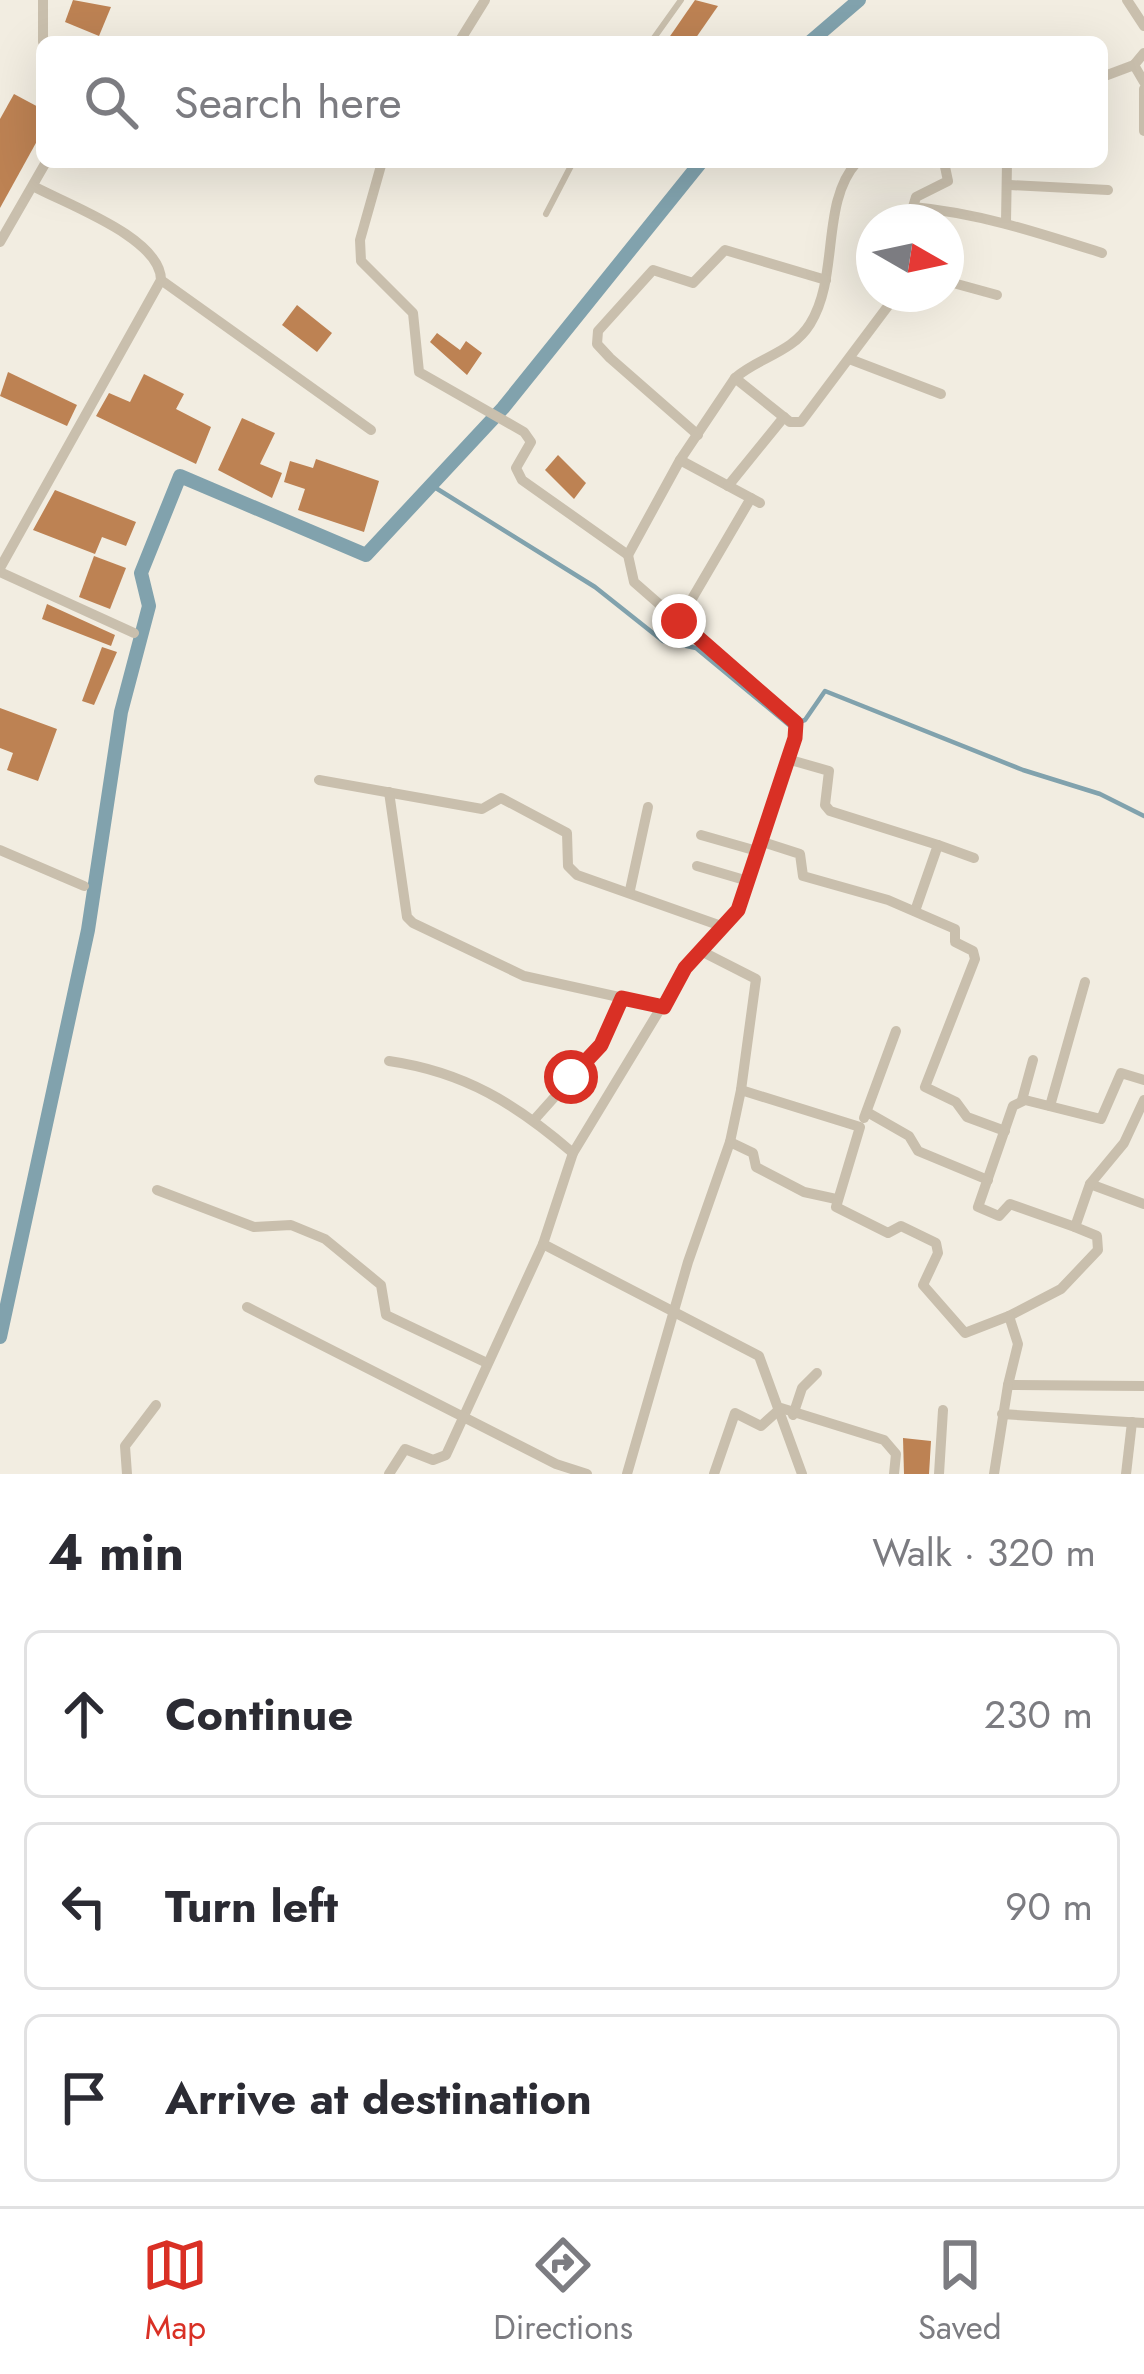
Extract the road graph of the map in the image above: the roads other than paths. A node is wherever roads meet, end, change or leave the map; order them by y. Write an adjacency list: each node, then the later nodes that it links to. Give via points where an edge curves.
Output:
1 (43, 0): 6 (street)
2 (484, 0): 7 (street)
3 (681, 0): 8 (lane)
4 (1127, 0): 5 (street)
5 (1144, 26)
6 (43, 36)
7 (463, 36)
8 (655, 36)
9 (1144, 53): 10 (street)
10 (1134, 64): 11 (street); 12 (street)
11 (1108, 74)
12 (1144, 85): 13 (street)
13 (1144, 131)
14 (43, 168): 21 (street)
15 (380, 168): 42 (street, via 360,240 362,261 413,313 419,372 492,410 531,442 516,468 522,480)
16 (570, 168): 24 (lane)
17 (853, 168): 30 (street)
18 (945, 168): 23 (street, via 948,181)
19 (1007, 168): 20 (street)
20 (1010, 185): 22 (street); 26 (street)
21 (33, 186): 27 (street); 29 (street, via 146,246)
22 (1108, 190)
23 (914, 204)
24 (546, 214)
25 (964, 215): 26 (street)
26 (1006, 222): 28 (street)
27 (0, 242)
28 (1102, 253)
29 (161, 280): 38 (street); 43 (street)
30 (826, 280): 35 (street, via 799,338); 39 (street, via 725,250 694,283 653,270 598,331 597,344 610,358)
31 (964, 285): 32 (street)
32 (997, 295)
33 (885, 312): 34 (street)
34 (852, 360): 36 (street); 37 (street, via 807,418)
35 (735, 379): 37 (street); 39 (street)
36 (941, 394)
37 (784, 417): 41 (street)
38 (371, 430)
39 (698, 435): 40 (street)
40 (680, 460): 41 (street); 42 (street)
41 (728, 486): 44 (street, via 755,501)
42 (628, 555): 44 (street, via 634,582)
43 (0, 570): 45 (street)
44 (679, 621): 46 (street, via 796,723)
45 (134, 633)
46 (787, 759): 51 (street, via 829,771 830,811); 52 (street)
47 (319, 780): 48 (street)
48 (389, 792): 58 (street, via 482,809 504,800 570,836 571,871); 63 (street, via 409,920 508,970)
49 (648, 807): 58 (street)
50 (701, 835): 52 (street)
51 (938, 845): 54 (street); 59 (street)
52 (758, 846): 56 (street); 59 (street, via 800,854 803,876)
53 (0, 850): 57 (street)
54 (974, 858)
55 (697, 866): 56 (street)
56 (748, 880): 60 (street)
57 (83, 886)
58 (630, 890): 60 (street)
59 (915, 911): 76 (street, via 955,929 956,944 976,956 925,1087 956,1102 967,1118)
60 (724, 927): 61 (street)
61 (700, 950): 64 (street); 69 (street, via 756,979)
62 (1085, 982): 72 (street)
63 (622, 998): 64 (street); 74 (street, via 601,1045)
64 (664, 1007): 78 (street)
65 (896, 1031): 73 (street)
66 (1033, 1060): 70 (street)
67 (389, 1061): 74 (street, via 481,1086)
68 (1144, 1080): 72 (street, via 1121,1072 1101,1119)
69 (741, 1090): 75 (street); 77 (street)
70 (1022, 1100): 72 (street); 76 (street)
71 (1144, 1100): 80 (street, via 1124,1143)
72 (1050, 1106)
73 (867, 1112): 75 (street); 79 (street, via 909,1136 918,1151)
74 (534, 1120): 78 (street)
75 (860, 1127): 82 (street)
76 (1005, 1131): 79 (street)
77 (730, 1142): 82 (street, via 753,1153 756,1167); 87 (street)
78 (574, 1153): 85 (street)
79 (988, 1180): 84 (street, via 980,1209 999,1216 1010,1204)
80 (1090, 1184): 83 (street); 84 (street)
81 (157, 1190): 89 (street, via 254,1227 291,1225 326,1239 381,1285 386,1315)
82 (836, 1198): 88 (street, via 838,1209 888,1234 901,1226 936,1243 923,1285 965,1333)
83 (1144, 1204)
84 (1076, 1227): 88 (street, via 1097,1236 1098,1250 1061,1289)
85 (543, 1244): 87 (street); 89 (street)
86 (247, 1307): 97 (street)
87 (676, 1315): 95 (street, via 759,1356); 102 (street)
88 (1009, 1316): 91 (street, via 1018,1344)
89 (487, 1363): 97 (street)
90 (817, 1373): 95 (street)
91 (1008, 1385): 92 (street); 96 (street)
92 (1144, 1386)
93 (156, 1405): 99 (street, via 124,1446)
94 (943, 1410): 106 (street)
95 (787, 1411): 103 (street, via 761,1426 735,1413); 104 (street); 105 (street, via 891,1444)
96 (1002, 1414): 98 (street); 107 (street)
97 (465, 1416): 100 (street, via 443,1458 405,1449); 101 (street)
98 (1138, 1423): 108 (street)
99 (127, 1474)
100 (389, 1474)
101 (587, 1474)
102 (627, 1474)
103 (714, 1474)
104 (802, 1474)
105 (894, 1474)
106 (938, 1474)
107 (994, 1474)
108 (1126, 1474)

